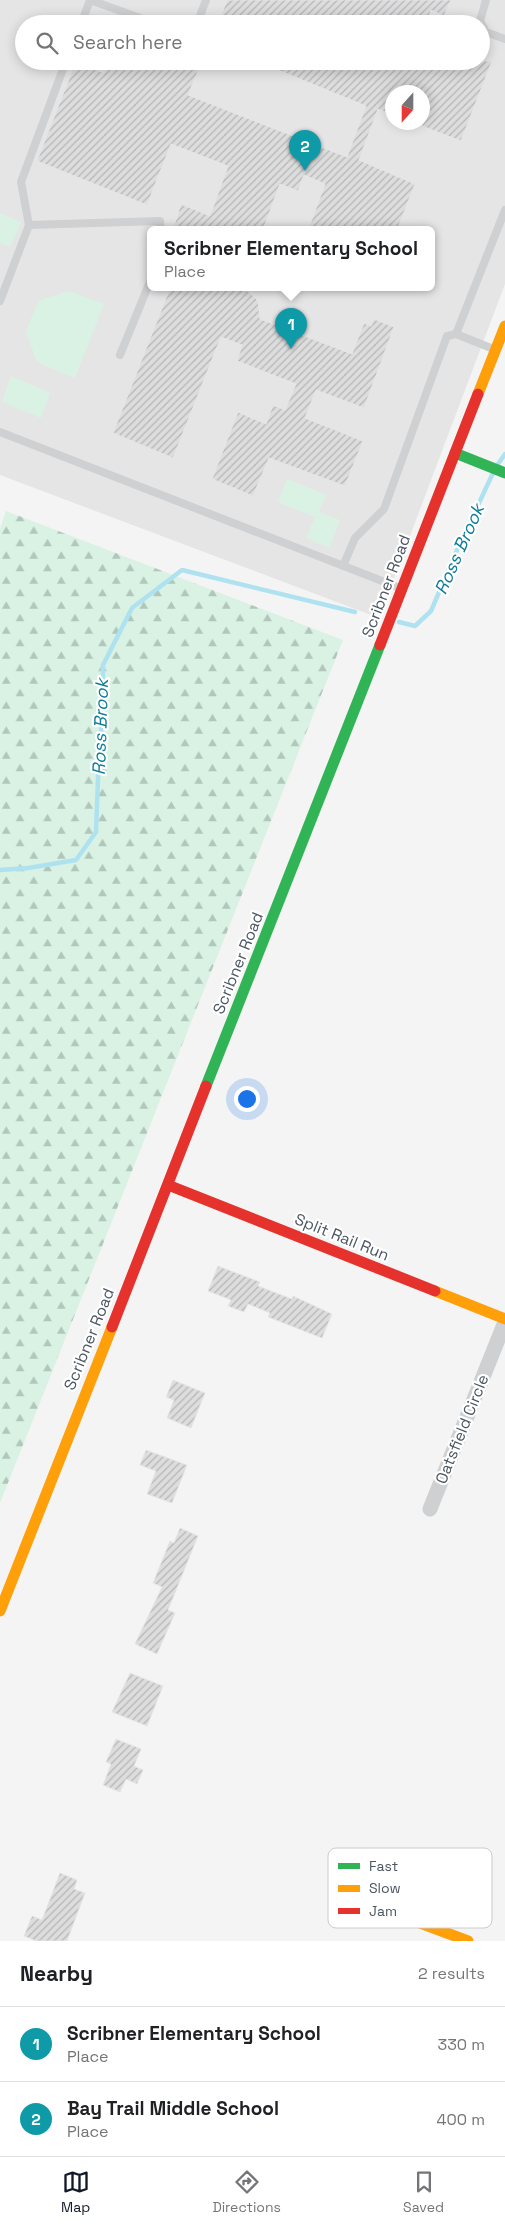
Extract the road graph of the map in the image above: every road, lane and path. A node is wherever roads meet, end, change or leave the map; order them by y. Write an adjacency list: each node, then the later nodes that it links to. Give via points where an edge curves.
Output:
1 (90, 0): 4 (lane); 5 (lane)
2 (206, 0): 6 (lane)
3 (486, 0): 7 (lane)
4 (84, 15)
5 (132, 15)
6 (200, 15)
7 (482, 15)
8 (490, 33): 9 (lane)
9 (505, 39)
10 (63, 70): 12 (lane, via 20,182)
11 (505, 210): 17 (lane)
12 (30, 225): 13 (lane, via 160,221); 15 (lane)
13 (161, 226)
14 (147, 289): 19 (lane)
15 (0, 301)
16 (505, 326): 18 (street, Scribner Road)
17 (456, 334): 18 (lane); 23 (lane, via 447,336 384,509 356,538)
18 (496, 350): 21 (street, Scribner Road)
19 (120, 355)
20 (0, 432): 23 (lane)
21 (455, 453): 22 (street); 24 (street, Scribner Road)
22 (505, 473)
23 (343, 566): 24 (lane)
24 (402, 589): 25 (street, Scribner Road)
25 (168, 1186): 26 (street, Split Rail Run); 28 (street, Scribner Road)
26 (505, 1320): 27 (street, Oatsfield Circle)
27 (430, 1508)
28 (0, 1611)
29 (433, 1928): 30 (street)
30 (468, 1941)

